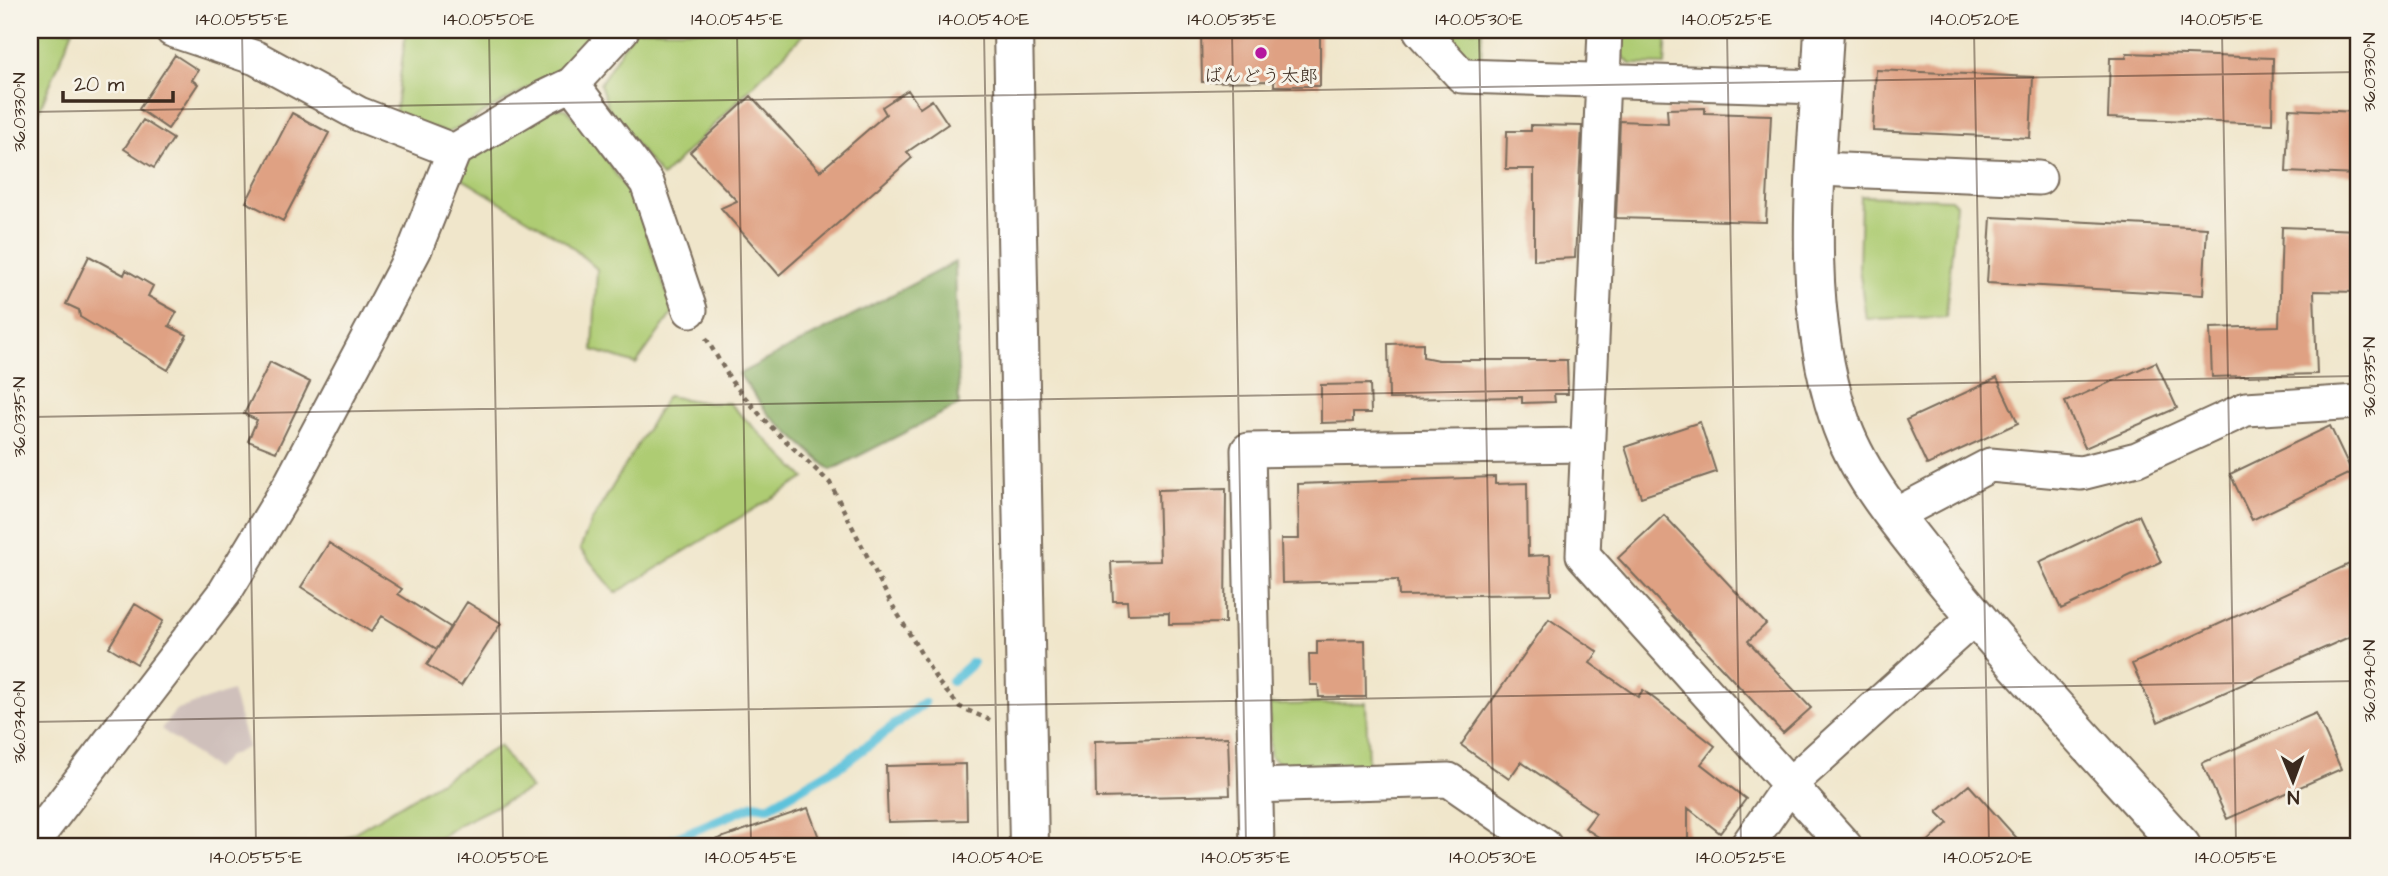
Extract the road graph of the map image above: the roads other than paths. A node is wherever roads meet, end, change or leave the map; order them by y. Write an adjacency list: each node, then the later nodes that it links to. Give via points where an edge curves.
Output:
1 (172, 30): 10 (street, via 256,58 359,114)
2 (622, 30): 8 (street)
3 (1013, 30): 22 (street)
4 (1420, 30): 7 (street, via 1462,76)
5 (1605, 30): 7 (street)
6 (1824, 30): 9 (street)
7 (1602, 82): 9 (street); 15 (street)
8 (572, 84): 10 (street); 13 (street, via 647,183)
9 (1821, 87): 11 (street)
10 (454, 151): 21 (street, via 415,249 291,483 225,592)
11 (1818, 169): 12 (street); 16 (street, via 1814,264 1825,365 1840,420)
12 (2039, 178)
13 (690, 310)
14 (2358, 402): 16 (street, via 2246,410 2137,459 2081,473 1990,465)
15 (1585, 445): 18 (street, via 1583,555); 19 (street, via 1248,450)
16 (1893, 516): 17 (street)
17 (1975, 617): 18 (street); 26 (street)
18 (1790, 784): 24 (street); 25 (street)
19 (1256, 786): 20 (street, via 1449,780); 23 (street)
20 (1529, 842)
21 (30, 846)
22 (1029, 846)
23 (1257, 846)
24 (1747, 846)
25 (1844, 846)
26 (2180, 846)

